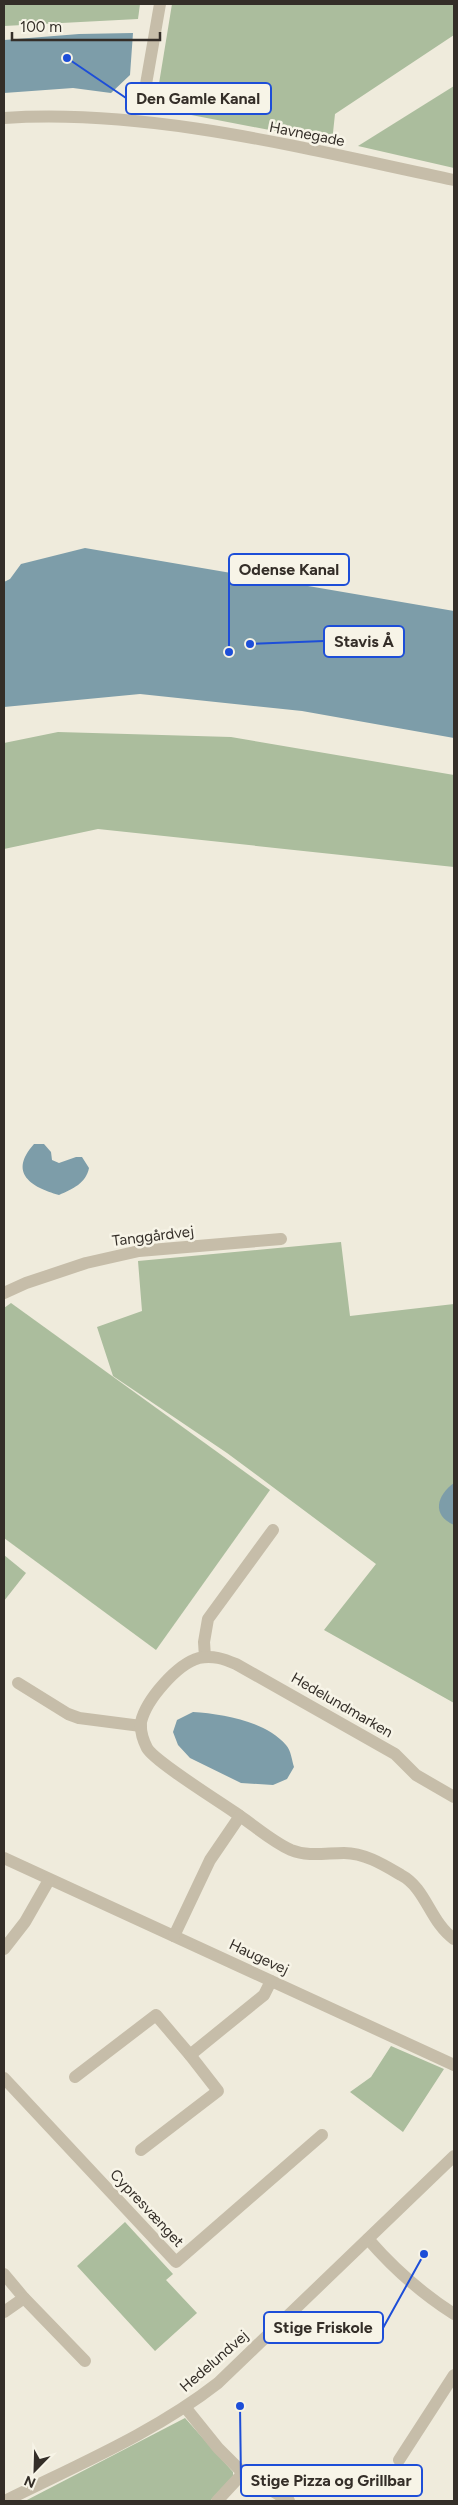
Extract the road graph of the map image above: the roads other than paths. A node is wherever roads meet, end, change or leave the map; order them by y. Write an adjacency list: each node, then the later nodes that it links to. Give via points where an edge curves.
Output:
1 (160, 4): 2 (street)
2 (142, 107)
3 (4, 118): 4 (street, Havnegade, via 88,118 197,129)
4 (454, 180)
5 (282, 1239): 6 (street, Tanggårdvej, via 139,1251 86,1263)
6 (4, 1293)
7 (272, 1530): 8 (street, via 208,1619)
8 (201, 1658): 10 (street, via 174,1673 166,1682 148,1708); 11 (street, Hedelundmarken, via 221,1658 236,1664 395,1754 416,1775)
9 (18, 1683): 10 (street, via 79,1718)
10 (141, 1726): 12 (street, via 148,1751)
11 (454, 1797)
12 (240, 1816): 15 (street, via 210,1860); 16 (street, via 291,1850 313,1855 355,1854 404,1876 422,1896 442,1929)
13 (4, 1858): 14 (street, Haugevej)
14 (49, 1880): 15 (street, Haugevej); 17 (street, via 28,1918)
15 (174, 1936): 18 (street, Haugevej)
16 (454, 1939)
17 (4, 1949)
18 (271, 1980): 19 (street, via 264,1995); 20 (street, Haugevej)
19 (190, 2055): 21 (street, via 156,2015); 24 (street, via 218,2091)
20 (454, 2065)
21 (75, 2077)
22 (4, 2078): 23 (street, Cypresvænget, via 176,2262)
23 (322, 2135)
24 (141, 2150)
25 (454, 2156): 26 (street, Hedelundvej)
26 (368, 2239): 30 (street, via 396,2270 427,2297); 33 (street, Hedelundvej, via 218,2383)
27 (4, 2274): 28 (street)
28 (24, 2298): 29 (street); 31 (street)
29 (4, 2312)
30 (454, 2314)
31 (85, 2361)
32 (454, 2375): 34 (street)
33 (185, 2407): 35 (street); 36 (street, Hedelundvej)
34 (399, 2460)
35 (243, 2473): 37 (street); 38 (street)
36 (5, 2501)
37 (217, 2501)
38 (289, 2501)

